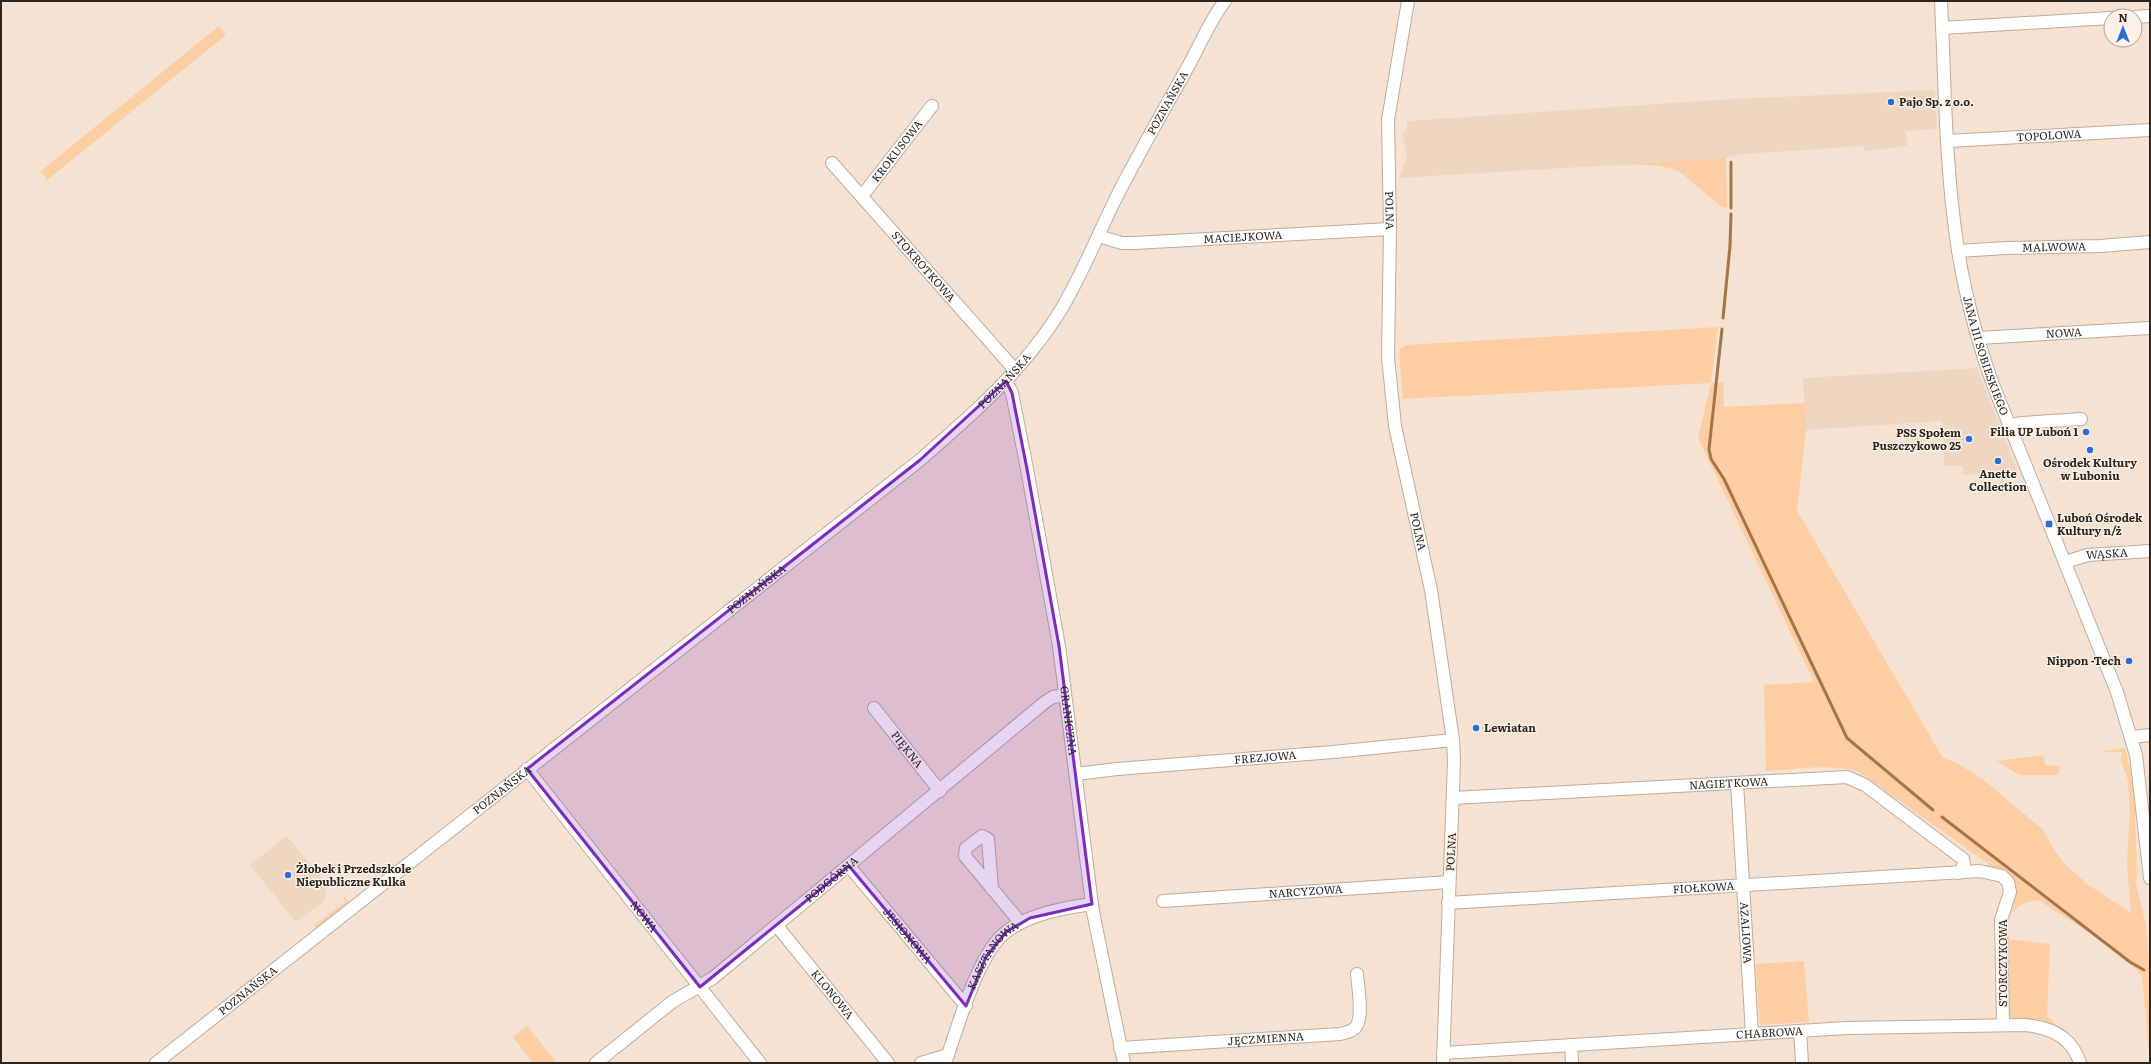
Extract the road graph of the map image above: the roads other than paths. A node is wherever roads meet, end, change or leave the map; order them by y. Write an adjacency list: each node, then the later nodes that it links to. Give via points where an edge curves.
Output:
1 (1225, 1): 12 (street, POZNAŃSKA, via 1210,23)
2 (1408, 1): 11 (street, POLNA, via 1388,114)
3 (1940, 1): 5 (street, JANA III SOBIESKIEGO)
4 (2103, 18): 5 (street)
5 (1942, 28): 8 (street, JANA III SOBIESKIEGO)
6 (932, 106): 10 (street, KROKUSOWA)
7 (2150, 130): 8 (street, TOPOLOWA)
8 (1948, 141): 14 (street, JANA III SOBIESKIEGO, via 1952,211)
9 (832, 163): 10 (street, STOKROTKOWA)
10 (862, 196): 17 (street, STOKROTKOWA)
11 (1390, 229): 12 (street, MACIEJKOWA, via 1134,243 1122,243); 27 (street, POLNA, via 1387,335 1393,409 1403,467 1431,590)
12 (1098, 236): 17 (street, POZNAŃSKA, via 1061,309)
13 (2150, 242): 14 (street, MALWOWA)
14 (1958, 251): 16 (street, JANA III SOBIESKIEGO)
15 (2150, 328): 16 (street, NOWA)
16 (1978, 338): 20 (street, JANA III SOBIESKIEGO)
17 (1015, 370): 18 (street, POZNAŃSKA)
18 (1006, 381): 23 (street, GRANICZNA, via 1012,393 1027,469 1059,646); 28 (street, POZNAŃSKA, via 920,460)
19 (2081, 419): 20 (street)
20 (2009, 425): 22 (street, JANA III SOBIESKIEGO)
21 (2150, 551): 22 (street, WĄSKA, via 2088,555)
22 (2065, 562): 26 (street, JANA III SOBIESKIEGO, via 2117,692)
23 (1065, 695): 29 (street, GRANICZNA); 31 (street, PODGÓRNA, via 1053,697 1045,702)
24 (874, 708): 31 (street, PIĘKNA)
25 (2150, 735): 26 (street)
26 (2132, 737): 35 (street, JANA III SOBIESKIEGO, via 2139,771)
27 (1453, 740): 29 (street, FREZJOWA); 32 (street, POLNA)
28 (527, 769): 45 (street, NOWA); 54 (street, POZNAŃSKA)
29 (1076, 774): 41 (street, GRANICZNA)
30 (1737, 783): 32 (street, NAGIETKOWA); 34 (street, NAGIETKOWA, via 1832,777 1855,779 1963,858 1964,865); 37 (street, AZALIOWA)
31 (940, 791): 33 (street, PODGÓRNA)
32 (1453, 798): 36 (street, POLNA)
33 (849, 866): 43 (street, PODGÓRNA); 46 (street, JESIONOWA)
34 (1959, 873): 37 (street, FIOŁKOWA); 47 (street, STORCZYKOWA, via 1992,873 2002,876 2008,882 2010,892 2001,920)
35 (2150, 878)
36 (1449, 882): 39 (street, NARCYZOWA); 40 (street, POLNA)
37 (1744, 886): 40 (street, FIOŁKOWA); 49 (street, AZALIOWA)
38 (992, 890): 42 (street)
39 (1163, 901)
40 (1448, 903): 52 (street, POLNA)
41 (1092, 904): 42 (street, KASZTANOWA); 51 (street, GRANICZNA)
42 (1020, 922): 46 (street, KASZTANOWA, via 1000,937 990,949)
43 (776, 926): 45 (street, PODGÓRNA); 57 (street, KLONOWA)
44 (1357, 974): 51 (street, JĘCZMIENNA, via 1360,1014 1354,1029 1348,1032)
45 (700, 986): 55 (street, PODGÓRNA, via 672,1002); 56 (street, NOWA)
46 (966, 1006): 53 (street, KASZTANOWA)
47 (2003, 1025): 48 (street, CHABROWA); 62 (street, CHABROWA, via 2037,1026 2056,1032 2070,1044)
48 (1800, 1031): 49 (street, CHABROWA); 61 (street)
49 (1752, 1034): 50 (street, CHABROWA)
50 (1571, 1045): 52 (street, CHABROWA); 60 (street)
51 (1120, 1048): 59 (street, GRANICZNA)
52 (1443, 1058)
53 (947, 1059): 58 (street)
54 (156, 1063)
55 (596, 1063)
56 (760, 1063)
57 (888, 1063)
58 (920, 1063)
59 (1124, 1063)
60 (1572, 1063)
61 (1802, 1063)
62 (2080, 1063)

